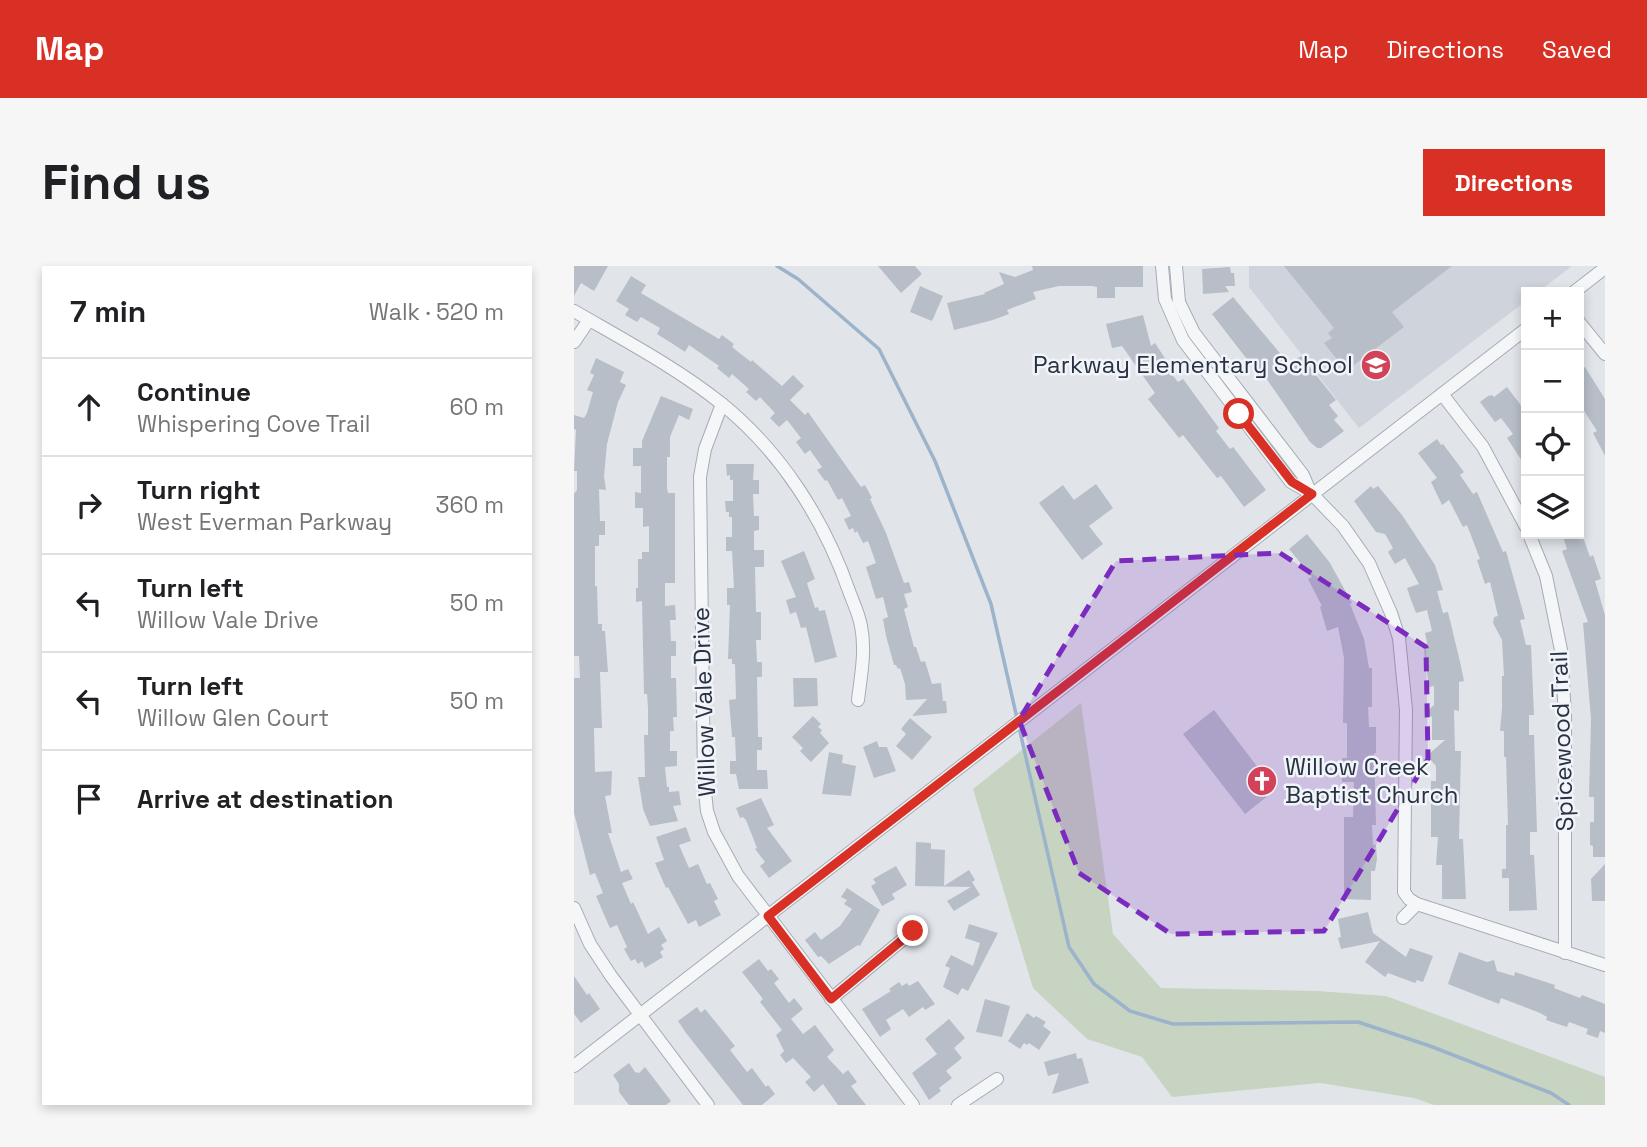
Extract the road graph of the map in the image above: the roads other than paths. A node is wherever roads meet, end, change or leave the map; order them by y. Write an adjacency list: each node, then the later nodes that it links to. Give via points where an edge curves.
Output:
1 (1162, 266): 11 (street, via 1168,311 1183,340)
2 (1176, 266): 11 (street, via 1179,302)
3 (1605, 268): 4 (street)
4 (1580, 287)
5 (574, 311): 6 (street)
6 (589, 320): 9 (street); 13 (street)
7 (1584, 328): 10 (street)
8 (1521, 333): 12 (street)
9 (574, 342)
10 (1605, 354)
11 (1202, 355): 14 (street); 15 (street)
12 (1442, 394): 16 (street); 17 (street, via 1483,447)
13 (722, 404): 19 (street, via 768,446 788,472 841,566 861,625); 22 (street, Willow Vale Drive, via 700,477 704,782 714,832 738,876)
14 (1276, 440): 15 (street); 16 (street)
15 (1265, 449): 16 (street, via 1292,482)
16 (1312, 494): 20 (street, via 1343,526 1368,563 1399,638 1406,710 1404,892); 22 (street)
17 (1521, 518)
18 (1531, 539): 25 (street, Spicewood Trail, via 1546,576 1561,650)
19 (858, 700)
20 (1417, 904): 23 (street); 25 (street)
21 (574, 908): 28 (street, via 590,944)
22 (768, 916): 27 (street, Willow Vale Drive); 28 (street)
23 (1403, 918)
24 (913, 931): 27 (street)
25 (1565, 953): 26 (street)
26 (1605, 965)
27 (831, 999): 32 (street, Willow Vale Drive)
28 (640, 1015): 29 (street); 31 (street)
29 (574, 1066)
30 (997, 1079): 33 (street)
31 (708, 1105)
32 (913, 1105)
33 (958, 1105)

